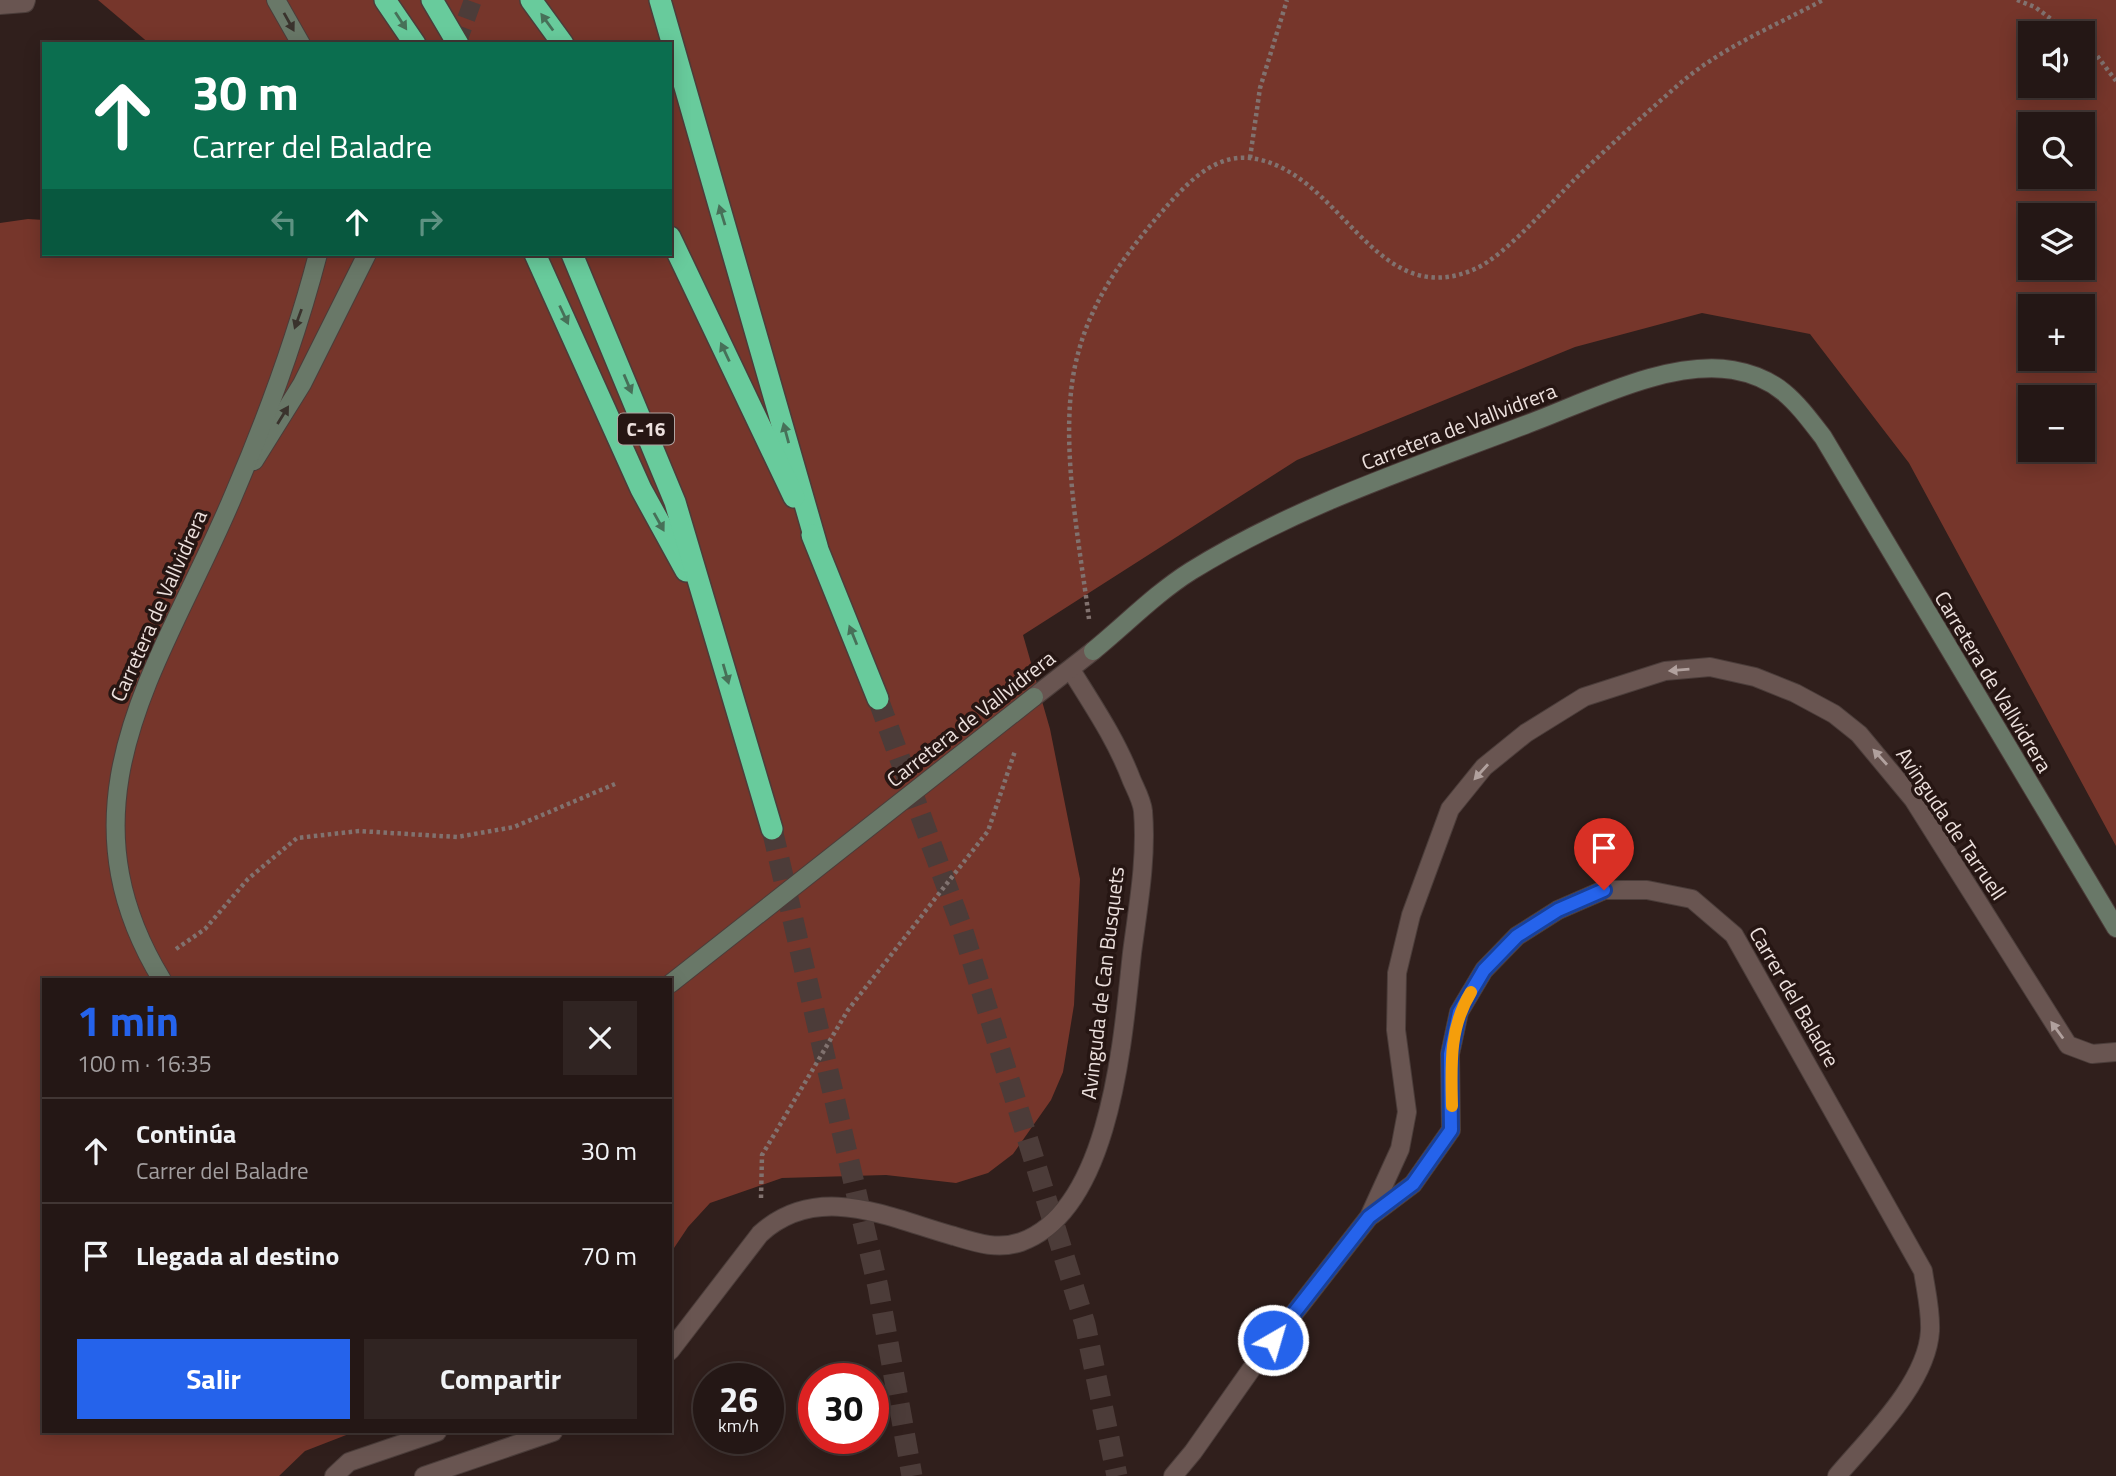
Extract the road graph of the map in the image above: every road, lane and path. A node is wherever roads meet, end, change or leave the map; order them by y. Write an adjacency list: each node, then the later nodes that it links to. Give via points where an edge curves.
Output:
1 (26, 0): 10 (street)
2 (276, 0): 12 (main road, one-way to 12)
3 (385, 0): 13 (highway, one-way to 13)
4 (432, 0): 14 (highway)
5 (531, 0): 15 (highway, one-way to 5)
6 (660, 0): 25 (highway, one-way to 6)
7 (1287, 0): 18 (path, via 1260,88)
8 (1823, 0): 18 (path, via 1730,46 1680,83 1478,268 1429,279 1398,269 1312,187 1278,167)
9 (2017, 0): 11 (path)
10 (0, 5)
11 (2053, 21)
12 (300, 42)
13 (414, 42)
14 (457, 42)
15 (562, 42)
16 (2095, 53): 17 (path)
17 (2116, 81)
18 (1250, 158): 27 (path, via 1226,159 1198,174 1132,245 1102,294 1078,351 1069,417)
19 (672, 241): 25 (highway, one-way to 19)
20 (317, 256): 24 (main road, Carretera de Vallvidrera, one-way to 24)
21 (366, 256): 24 (main road, Carretera de Vallvidrera, one-way to 21, via 302,384)
22 (536, 256): 26 (highway, one-way to 26, via 642,489)
23 (573, 256): 26 (highway, C-16, one-way to 26, via 675,502)
24 (234, 494): 35 (main road, Carretera de Vallvidrera, via 144,685 125,743 118,785 118,869 125,899)
25 (817, 546): 30 (highway, one-way to 25)
26 (707, 609): 33 (highway, C-16, one-way to 33)
27 (1093, 651): 28 (street, Carretera de Vallvidrera); 34 (main road, Carretera de Vallvidrera, via 1189,572 1322,504 1641,382 1705,369 1755,375 1794,399 1822,438)
28 (1070, 670): 29 (street, Carretera de Vallvidrera); 39 (street, Avinguda de Can Busquets, via 1119,745 1143,808 1141,877 1123,1037 1107,1123 1088,1169 1066,1209 1043,1232 1005,1247 844,1207 806,1208 777,1218)
29 (1034, 697): 36 (main road, Carretera de Vallvidrera)
30 (878, 699)
31 (1017, 746): 39 (path, via 988,831 848,1010 762,1155)
32 (615, 784): 35 (path, via 514,827 491,831 457,836 359,831 297,838 248,879 205,929)
33 (772, 829)
34 (2116, 928)
35 (157, 972)
36 (672, 982)
37 (2116, 1052): 38 (street, Avinguda de Tarruell, one-way to 38, via 2092,1054 2068,1045 1913,799 1859,734 1795,692 1755,677 1710,667 1665,671 1584,697 1526,733 1484,767 1450,809 1411,915 1397,973 1396,1030 1407,1112 1400,1149)
38 (1369, 1217): 45 (street, Avinguda de Tarruell); 46 (street, Carrer del Baladre, via 1413,1184 1451,1130 1450,1054 1459,1012 1484,970 1517,936 1558,910 1604,890 1647,890 1692,899 1734,935 1923,1271 1930,1333 1920,1367 1891,1413)
39 (760, 1234): 40 (street, Avinguda de Can Busquets)
40 (672, 1348)
41 (425, 1433): 43 (street, via 349,1462)
42 (550, 1433): 44 (street)
43 (334, 1476)
44 (424, 1476)
45 (1173, 1476)
46 (1837, 1476)

